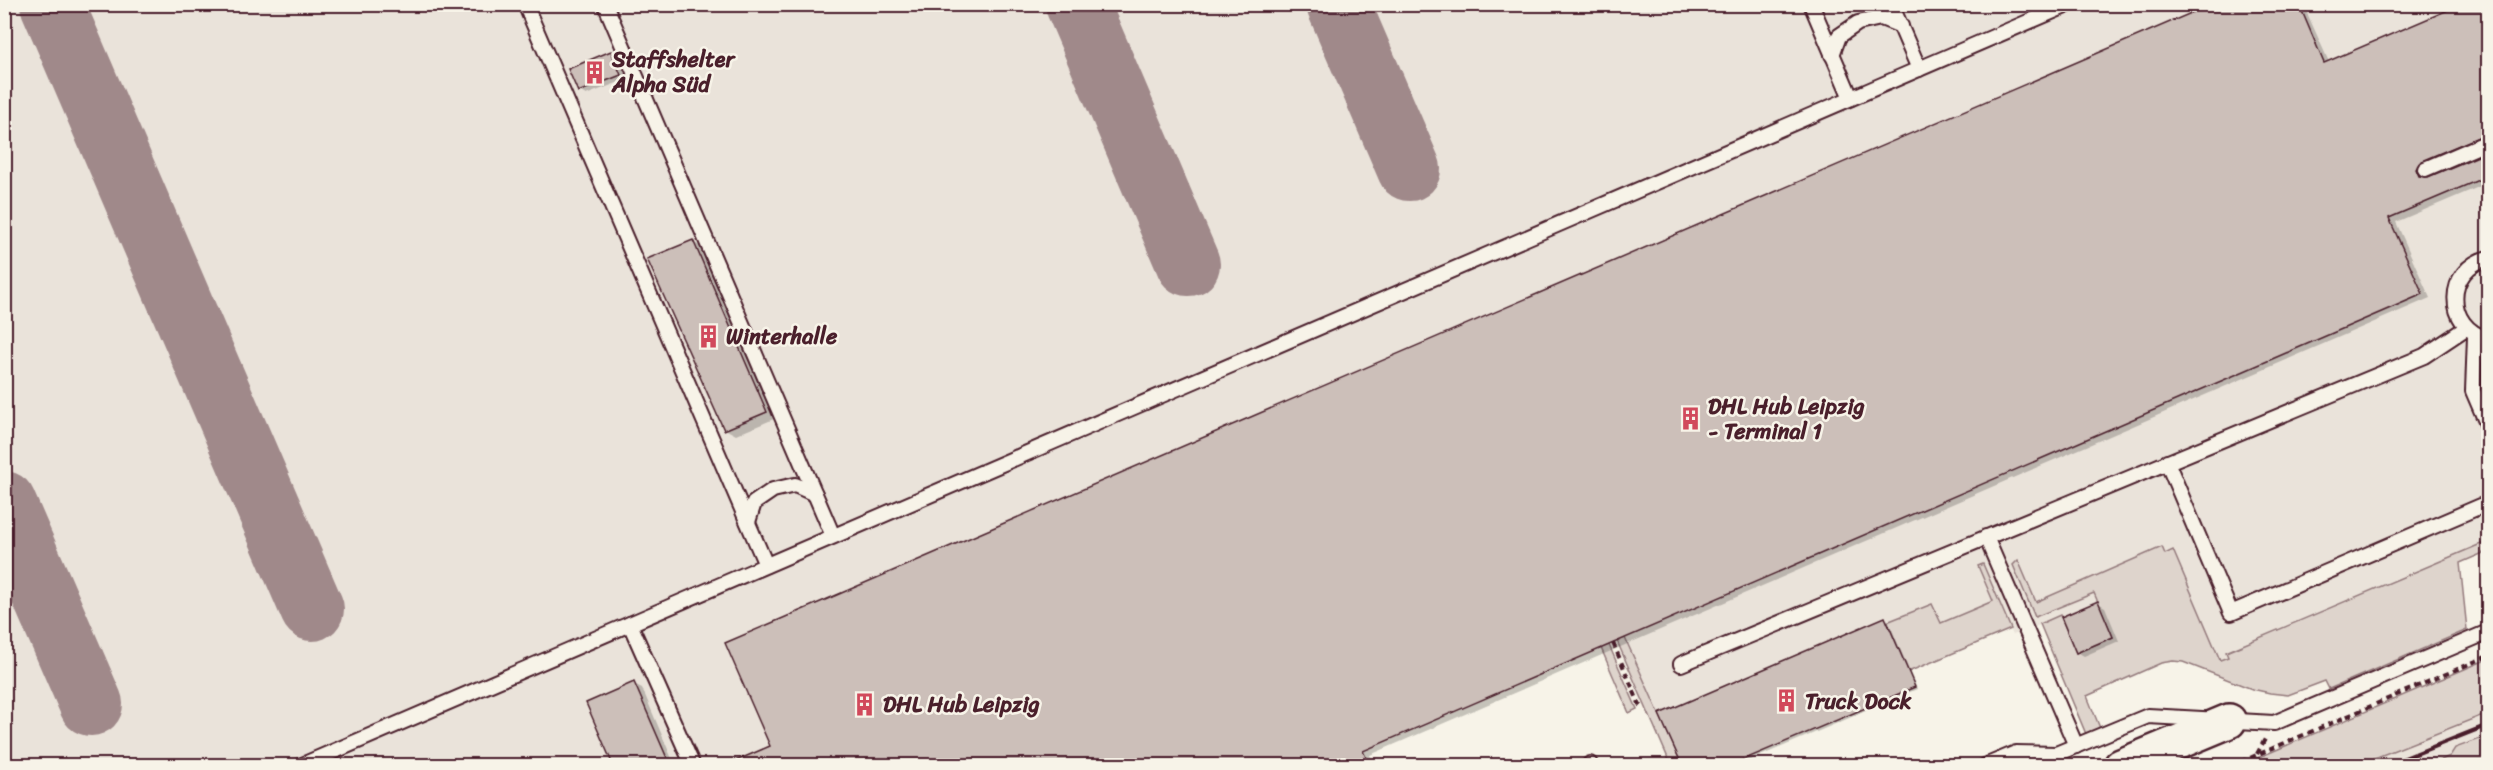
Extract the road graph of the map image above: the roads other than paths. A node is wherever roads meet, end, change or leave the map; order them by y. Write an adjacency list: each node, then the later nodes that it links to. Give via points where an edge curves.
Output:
1 (525, 4): 18 (lane)
2 (605, 4): 16 (lane)
3 (1811, 4): 7 (lane)
4 (1891, 4): 6 (lane)
5 (2070, 4): 8 (lane)
6 (1901, 26): 7 (lane, via 1881,18 1858,23 1839,36); 8 (lane)
7 (1833, 55): 9 (lane)
8 (1919, 69): 9 (lane)
9 (1851, 98): 19 (lane)
10 (2488, 142): 11 (lane)
11 (2425, 169)
12 (2488, 258): 13 (lane, via 2469,269 2456,293 2456,305)
13 (2477, 334): 14 (lane, via 2473,391); 15 (lane)
14 (2488, 426)
15 (2167, 462): 17 (lane, via 2231,613); 20 (lane)
16 (815, 494): 18 (lane, via 795,485 773,490 754,503); 19 (lane)
17 (2488, 503)
18 (748, 522): 21 (lane)
19 (833, 536): 21 (lane)
20 (1986, 537): 24 (lane); 26 (lane)
21 (765, 565): 22 (lane)
22 (630, 624): 27 (lane); 28 (lane)
23 (2488, 632): 25 (lane, via 2274,723)
24 (1681, 664)
25 (2229, 721): 26 (lane, via 2148,716); 30 (street)
26 (2076, 746): 29 (lane, via 2056,754 2016,753)
27 (300, 765)
28 (693, 765)
29 (1985, 765)
30 (2121, 765)

